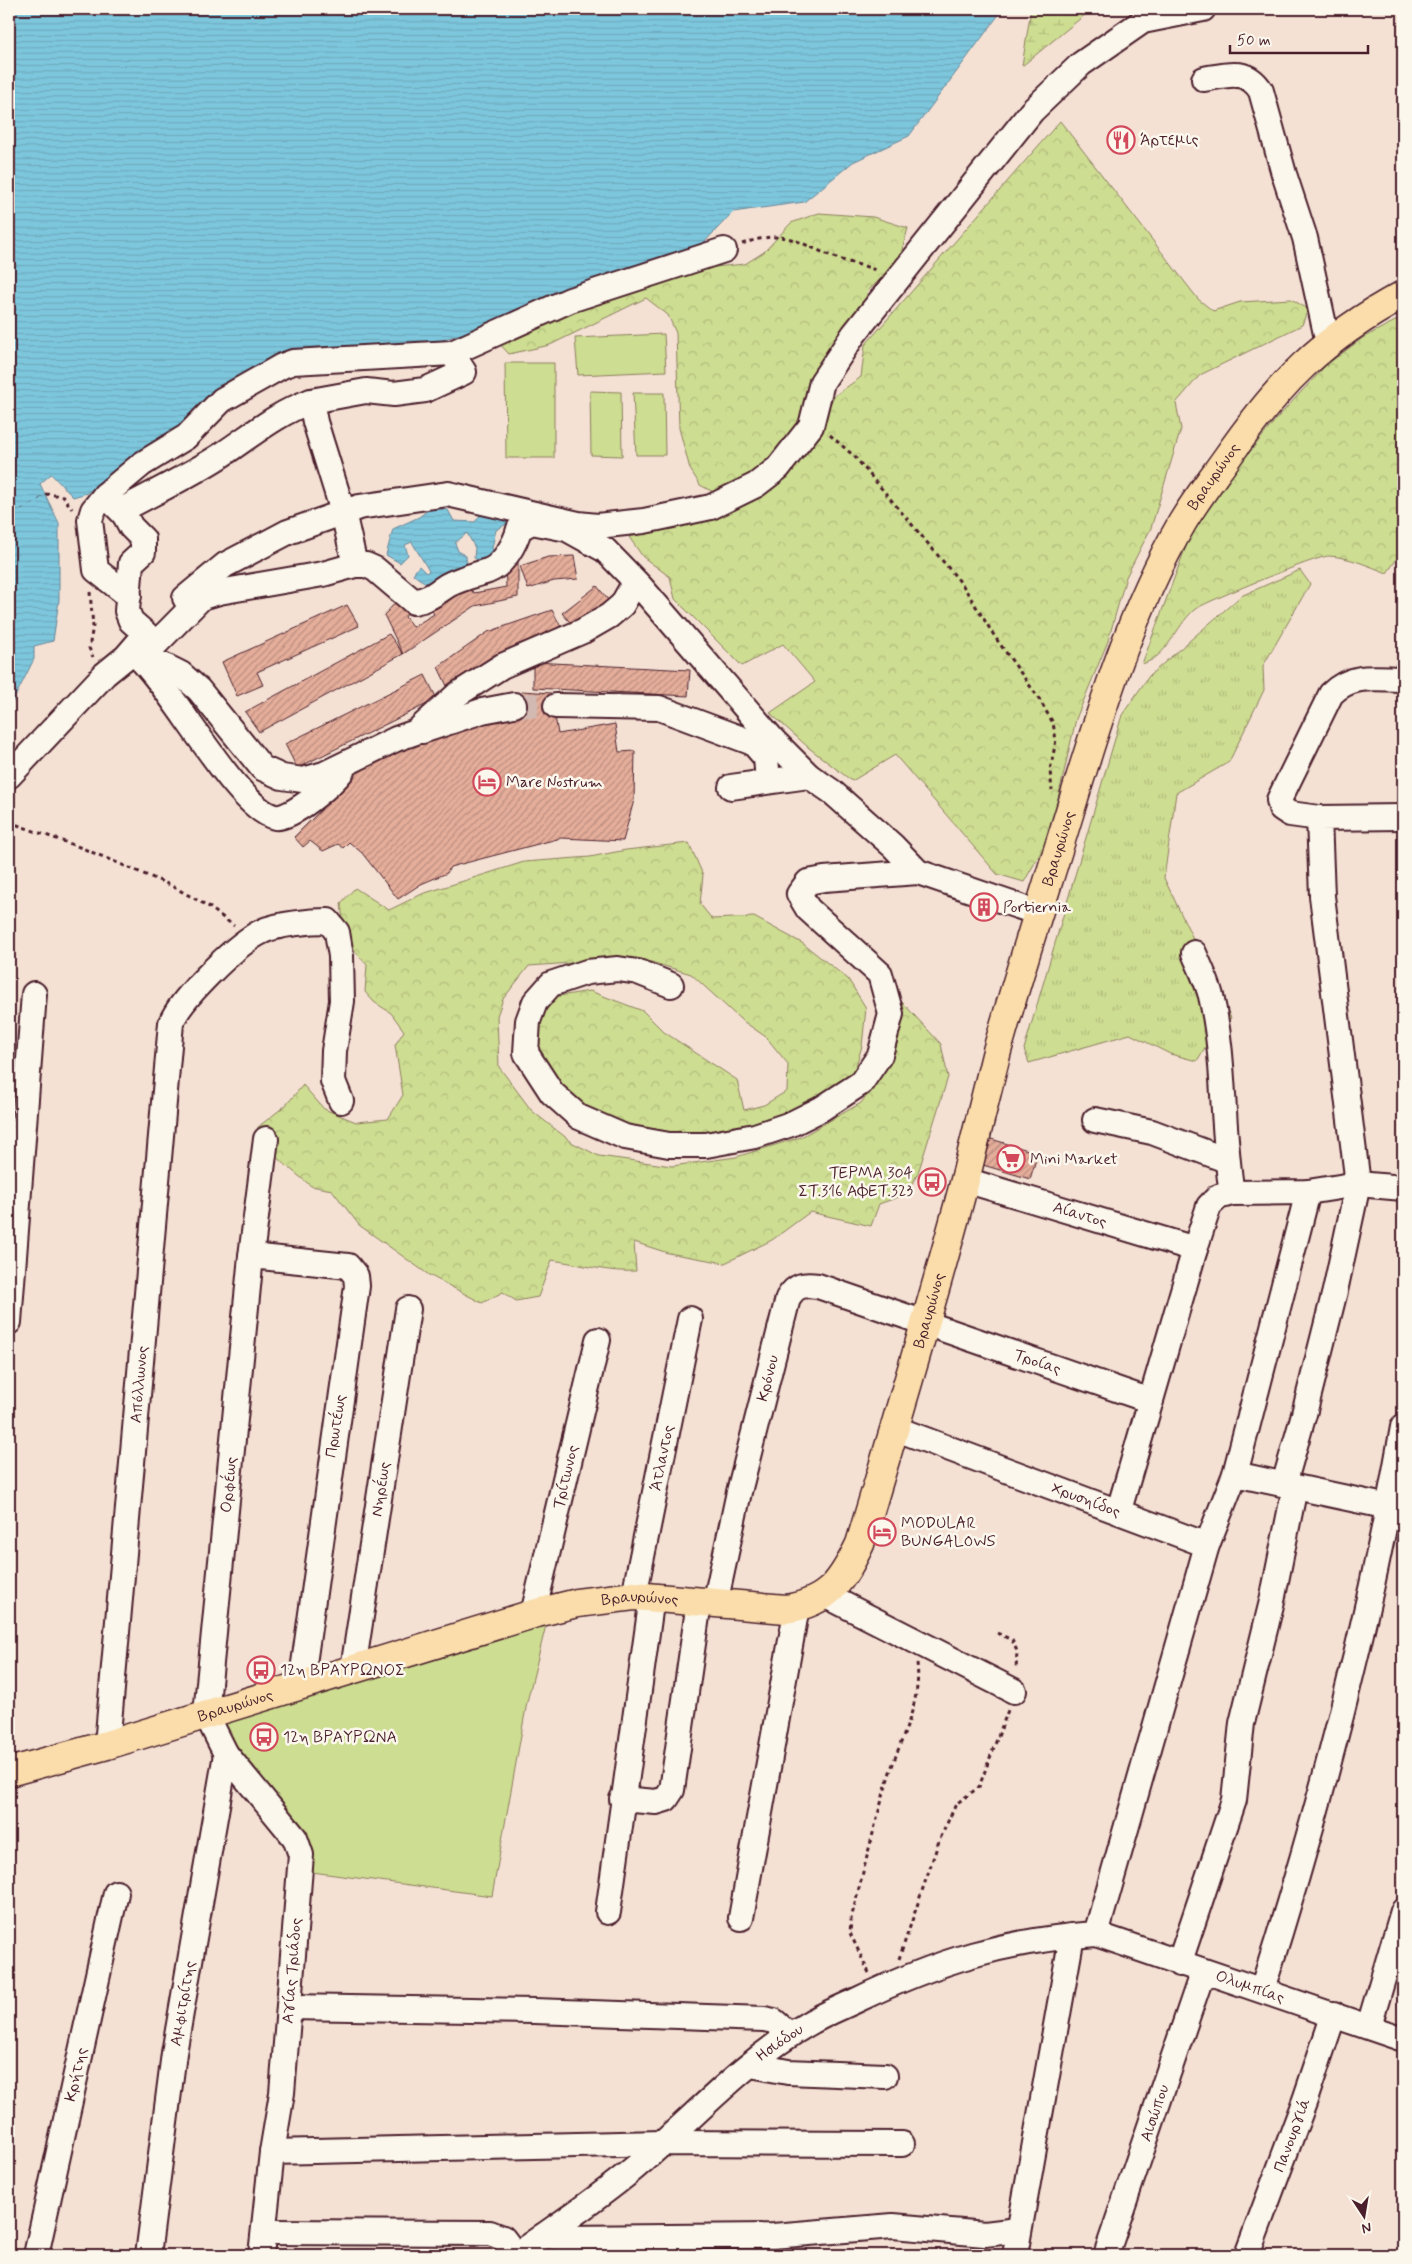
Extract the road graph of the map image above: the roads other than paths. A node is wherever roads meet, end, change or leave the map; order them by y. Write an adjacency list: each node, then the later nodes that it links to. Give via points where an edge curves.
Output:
1 (1203, 9): 10 (street, via 1143,21 1080,64 1032,111 854,334 822,382 811,426 778,468 756,485 711,507 598,526 448,494)
2 (1204, 79): 5 (street, via 1243,76 1254,80 1261,91 1304,238)
3 (724, 250): 6 (street, via 570,300)
4 (1403, 295): 5 (main road, Βραυρώνος)
5 (1328, 343): 27 (main road, Βραυρώνος, via 1288,378 1253,419 1183,521 1153,580 1118,664)
6 (452, 353): 7 (street, via 464,372 425,390 394,394 366,391); 8 (street, via 293,362 282,366 222,400 186,437 142,464)
7 (311, 401): 9 (street, via 286,410 222,455); 10 (street)
8 (105, 495): 9 (street); 13 (street, via 93,510 90,520 96,570)
9 (123, 512): 13 (street, via 143,539 143,552 131,563)
10 (343, 512): 11 (street); 14 (street, via 288,532 225,565 190,594)
11 (356, 565): 12 (street, via 366,564 376,569 414,602 429,599 448,585 490,570 516,543 519,528 532,522 567,529 605,550); 14 (street, via 202,597)
12 (635, 582): 18 (street, via 622,605 609,616 583,631 502,666 458,694); 21 (street, via 774,741)
13 (128, 596): 14 (street, via 127,611)
14 (139, 648): 19 (street, via 181,674 199,690 262,768 282,777 304,780); 19 (street, via 240,792 264,813 276,818 288,814 331,784); 20 (street, via 105,674)
15 (1403, 678): 25 (street, via 1357,679 1342,683 1331,694 1280,800 1281,808 1290,814)
16 (514, 705): 18 (street, via 482,711)
17 (556, 706): 22 (street, via 660,708 753,743 766,758)
18 (416, 732): 19 (street)
19 (352, 761)
20 (9, 776)
21 (809, 776): 22 (street); 26 (street, via 893,846)
22 (768, 781): 23 (street)
23 (731, 788)
24 (1403, 817): 25 (street)
25 (1319, 818): 36 (street, via 1322,896)
26 (918, 872): 27 (street); 29 (street, via 824,879 808,882 799,894 808,909 880,974 892,1014 880,1055 861,1083 792,1124 756,1136 706,1145 669,1145 625,1137 579,1117 552,1093 526,1053 528,1022 535,1002 550,984 587,972 618,969 638,972)
27 (1038, 913): 35 (main road, Βραυρώνος, via 997,1052)
28 (1194, 953): 34 (street, via 1212,1004 1222,1073)
29 (671, 985)
30 (34, 994): 44 (street)
31 (342, 1101): 64 (street, Απόλλωνος, via 333,1081 342,1001 338,932 328,921 265,930 246,940 176,1011 171,1023)
32 (1095, 1120): 34 (street, via 1152,1132)
33 (266, 1139): 41 (street, Ορφέως)
34 (1226, 1160): 38 (street)
35 (965, 1180): 40 (street, Αίαντος); 45 (main road, Βραυρώνος)
36 (1358, 1184): 37 (street); 39 (street); 51 (street)
37 (1403, 1188)
38 (1232, 1192): 39 (street); 40 (street, via 1218,1197 1209,1206)
39 (1308, 1192): 50 (street)
40 (1195, 1249): 47 (street)
41 (251, 1256): 61 (street, Πρωτέως, via 348,1266 356,1276); 63 (street, Ορφέως)
42 (408, 1309): 60 (street, Νηρέως)
43 (690, 1319): 56 (street, Άτλαντος)
44 (9, 1322)
45 (925, 1322): 47 (street, Τροίας); 49 (main road, Βραυρώνος); 57 (street, Κρόνου, via 818,1286 804,1284 794,1289 788,1298)
46 (598, 1340): 59 (street, Τρίτωνος)
47 (1151, 1401): 53 (street)
48 (1403, 1427): 52 (street)
49 (894, 1428): 53 (street, Χρυσηίδος); 55 (main road, Βραυρώνος, via 860,1544 848,1570)
50 (1235, 1474): 51 (street); 54 (street)
51 (1290, 1485): 52 (street); 74 (street, via 1272,1601 1242,1722 1234,1800)
52 (1396, 1508): 76 (street, via 1298,1875)
53 (1119, 1510): 54 (street, Χρυσηίδος)
54 (1208, 1545): 72 (street)
55 (825, 1595): 58 (main road, Βραυρώνος); 62 (street)
56 (643, 1596): 57 (main road, Βραυρώνος); 59 (main road, Βραυρώνος, via 577,1603); 67 (street, Άτλαντος)
57 (707, 1603): 58 (main road, Βραυρώνος, via 773,1609); 67 (street, via 672,1790 666,1799 656,1802)
58 (797, 1607): 71 (street)
59 (533, 1614): 60 (main road, Βραυρώνος)
60 (353, 1669): 61 (main road, Βραυρώνος)
61 (301, 1685): 63 (main road, Βραυρώνος)
62 (1014, 1691)
63 (206, 1714): 64 (main road, Βραυρώνος); 65 (street, Αγίας Τριάδος)
64 (107, 1745): 66 (main road, Βραυρώνος)
65 (226, 1754): 77 (street, Αγίας Τριάδος, via 295,1838 301,1855); 91 (street, Αμφιτρίτης, via 174,2053)
66 (9, 1772)
67 (622, 1799): 70 (street, Άτλαντος)
68 (116, 1893): 90 (street, Κρήτης)
69 (1403, 1911): 79 (street)
70 (608, 1912)
71 (742, 1918)
72 (1096, 1934): 73 (street, Ησιόδου); 74 (street, Ολυμπίας)
73 (1072, 1936): 80 (street, Ησιόδου, via 1005,1946 951,1960 878,1990 806,2024); 87 (street)
74 (1179, 1964): 75 (street, Ολυμπίας)
75 (1203, 1971): 76 (street, Ολυμπίας); 95 (street, Αισώπου)
76 (1262, 1990): 78 (street, Ολυμπίας)
77 (289, 2007): 80 (street, via 764,2020 774,2022); 86 (street, Αγίας Τριάδος, via 282,2093)
78 (1334, 2014): 79 (street, Ολυμπίας); 96 (street, Πανουργιά)
79 (1370, 2026): 81 (street, Ολυμπίας)
80 (790, 2036): 82 (street, Ησιόδου)
81 (1403, 2039)
82 (750, 2065): 83 (street, via 788,2072); 84 (street, Ησιόδου)
83 (885, 2076)
84 (662, 2143): 85 (street); 86 (street); 89 (street, Ησιόδου, via 631,2171)
85 (902, 2144)
86 (272, 2152): 88 (street, Αγίας Τριάδος)
87 (1018, 2230): 89 (street, via 985,2234 892,2226 773,2236); 94 (street)
88 (264, 2232): 92 (street, Αγίας Τριάδος); 93 (street, via 490,2233 503,2238)
89 (543, 2236): 93 (street, Ησιόδου)
90 (36, 2255)
91 (148, 2255)
92 (261, 2255)
93 (516, 2255)
94 (1015, 2255)
95 (1106, 2255)
96 (1247, 2255)

